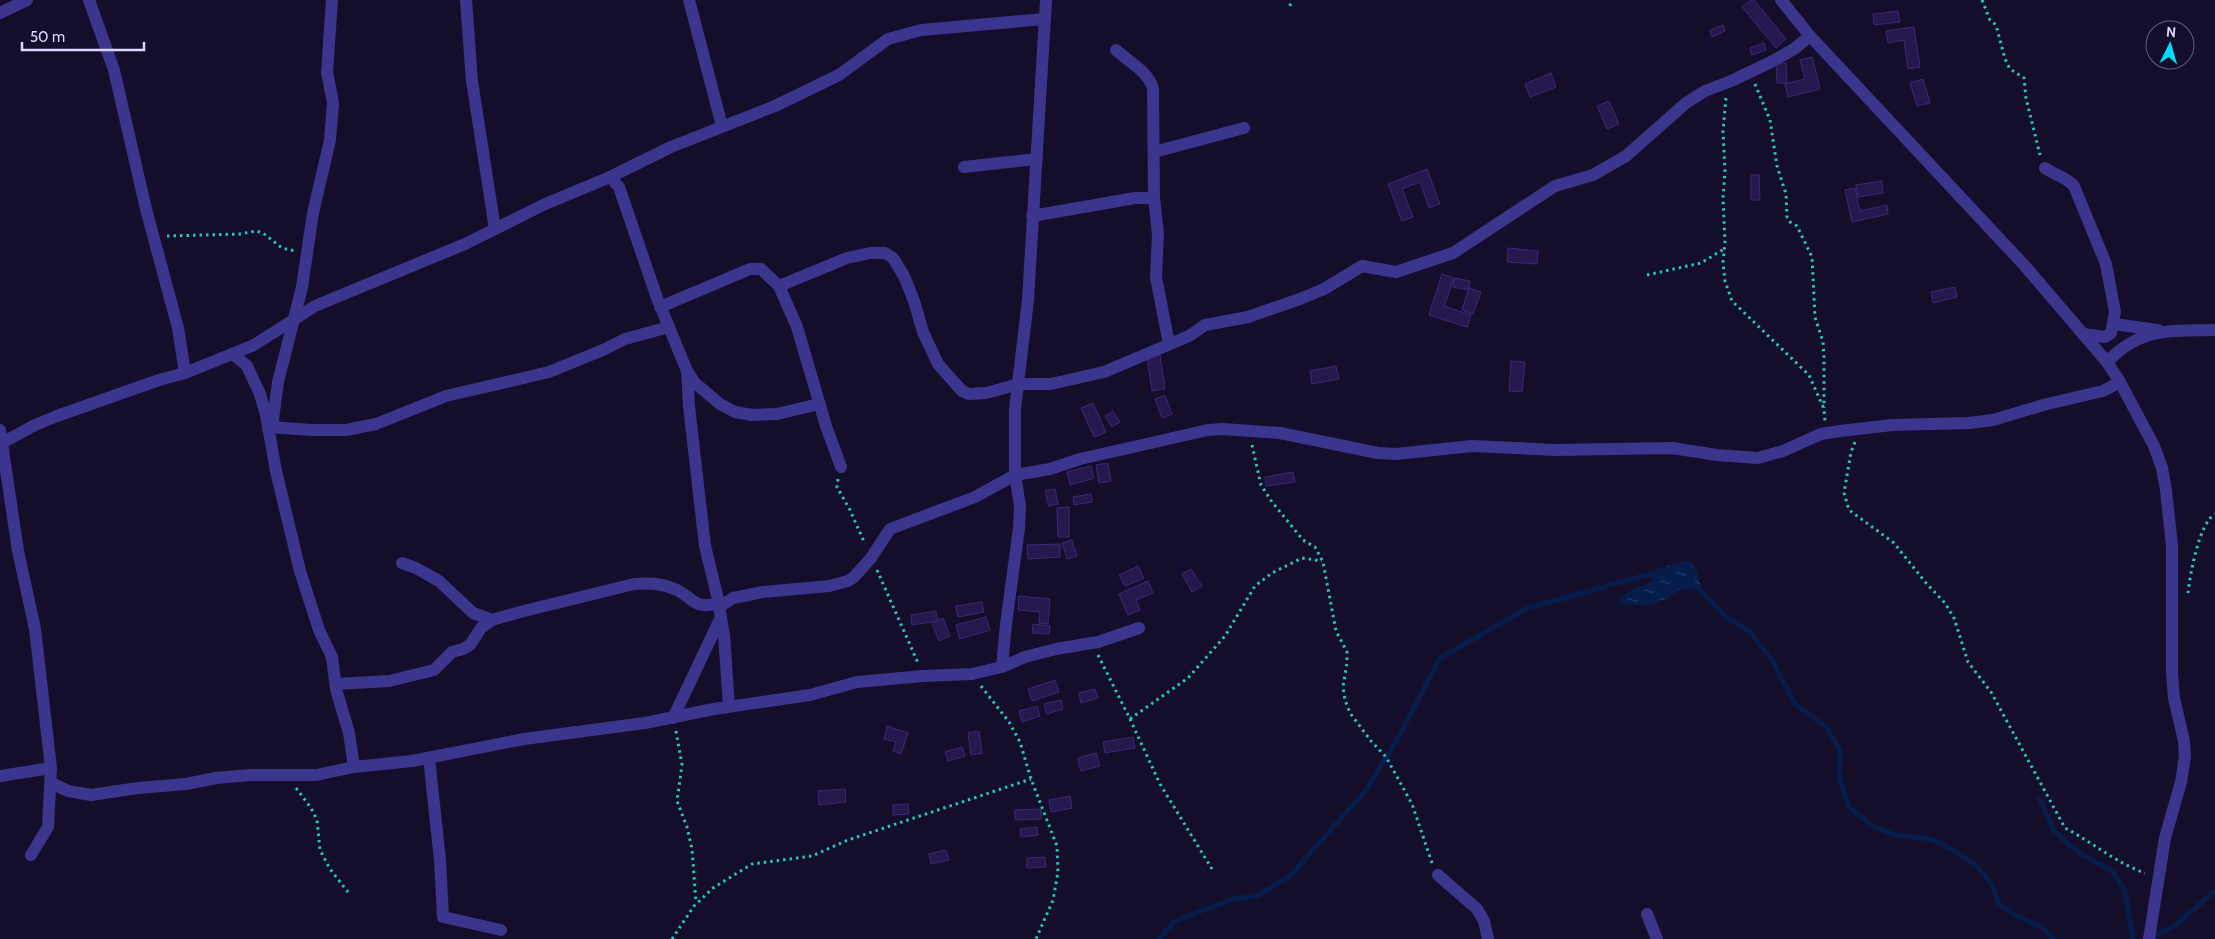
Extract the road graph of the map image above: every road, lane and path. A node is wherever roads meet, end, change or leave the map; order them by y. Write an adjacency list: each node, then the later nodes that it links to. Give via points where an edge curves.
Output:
1 (27, 0): 11 (street)
2 (89, 0): 27 (street, via 114,70)
3 (332, 0): 29 (street, via 327,72 333,119)
4 (466, 0): 26 (street, via 472,81)
5 (689, 0): 17 (street)
6 (1046, 0): 12 (street)
7 (1291, 0): 10 (path)
8 (1781, 0): 13 (street)
9 (1982, 0): 22 (path, via 1990,20 1996,25 2010,69 2024,78 2032,131)
10 (1290, 6)
11 (0, 13)
12 (1045, 19): 17 (street, via 900,34 871,49 839,75 775,106); 20 (street)
13 (1810, 36): 15 (street, via 1794,49); 38 (street, via 2024,264)
14 (1116, 50): 19 (street, via 1151,82)
15 (1750, 72): 16 (street); 47 (path, via 1770,120 1777,166 1786,194 1787,217 1797,226 1812,257 1815,317 1823,342)
16 (1731, 81): 28 (path, via 1724,102); 39 (street, via 1686,103 1638,148 1609,168 1555,186 1452,253 1396,272 1362,266 1300,299 1248,317 1205,325)
17 (722, 126): 23 (street)
18 (1244, 128): 19 (street)
19 (1154, 152): 24 (street)
20 (1037, 159): 21 (street); 25 (street)
21 (964, 166)
22 (2045, 168): 34 (street, via 2070,180 2074,186 2106,264)
23 (610, 177): 26 (street); 32 (street, via 619,187)
24 (1154, 198): 25 (street, via 1135,198); 39 (street, via 1158,234 1156,277)
25 (1032, 216): 45 (street)
26 (495, 228): 33 (street, via 465,244 339,295)
27 (153, 237): 29 (path, via 256,231 282,248); 43 (street, via 178,328)
28 (1724, 249): 30 (path, via 1701,263); 47 (path, via 1725,281 1732,301 1809,376)
29 (308, 251): 33 (street)
30 (1647, 275)
31 (778, 286): 32 (street, via 761,268 754,268); 45 (street, via 848,258 886,253 904,276 938,364 962,391 986,393); 46 (street, via 797,327)
32 (660, 307): 35 (street)
33 (295, 319): 40 (street); 48 (street)
34 (2114, 324): 37 (street); 38 (street, via 2111,333 2105,337)
35 (669, 327): 42 (street); 48 (street, via 624,339 550,372 446,396 376,424 346,430)
36 (2215, 330): 37 (street)
37 (2164, 331): 41 (street, via 2136,339)
38 (2083, 334): 41 (street)
39 (1169, 344): 45 (street, via 1104,372 1079,379 1051,384)
40 (233, 354): 43 (street); 48 (street, via 247,366)
41 (2107, 362): 44 (street)
42 (687, 371): 46 (street, via 702,390 735,412 777,414); 59 (street, via 704,546)
43 (185, 373): 52 (street, via 57,416)
44 (2120, 382): 50 (street, via 2103,391 1993,420 1892,425); 79 (street, via 2162,468 2172,546 2172,673 2185,756)
45 (1019, 384): 54 (street, via 1015,409)
46 (819, 404): 53 (street)
47 (1824, 409): 51 (path)
48 (270, 427): 65 (street, via 276,471 300,571 319,630 332,657)
49 (1249, 430): 51 (street, via 1396,454 1472,446 1555,450 1672,448 1758,458); 54 (street, via 1208,430); 56 (path, via 1261,485 1304,540 1315,547)
50 (1860, 430): 51 (street); 79 (path, via 1851,452 1844,493 1850,510 1894,543 1945,602 1954,618 1968,662 1991,692 2065,828 2117,861 2144,873)
51 (1825, 434)
52 (1, 439): 71 (street, via 18,551 35,629)
53 (841, 467)
54 (1015, 475): 59 (street, via 975,497 890,529 871,558 848,581 733,598); 63 (street, via 1020,514)
55 (2215, 514): 58 (path, via 2208,518 2193,560)
56 (1323, 562): 68 (path, via 1302,558 1255,586 1225,636 1188,678); 78 (path, via 1334,623 1346,652 1345,700 1350,713 1386,757 1412,804)
57 (402, 563): 60 (street, via 439,582 473,613)
58 (2187, 597)
59 (720, 609): 60 (street, via 693,603 679,591 654,582 634,584); 66 (street); 67 (street)
60 (492, 620): 65 (street, via 481,628 470,645 452,652 434,670 388,682)
61 (1139, 628): 62 (street)
62 (1092, 643): 63 (street, via 1025,657); 68 (path)
63 (1002, 667): 64 (street)
64 (972, 674): 66 (street, via 858,682 810,695); 74 (path, via 1009,722 1020,742)
65 (336, 684): 70 (street)
66 (729, 706): 67 (street)
67 (673, 718): 69 (street, via 524,739); 81 (path, via 682,765 677,801 692,848)
68 (1130, 719): 77 (path, via 1160,784)
69 (429, 758): 70 (street); 83 (street, via 443,917)
70 (354, 767): 72 (street, via 316,775)
71 (51, 768): 73 (street); 75 (street)
72 (288, 775): 75 (street, via 216,778 91,795 68,792); 80 (path, via 317,820 320,850)
73 (0, 776)
74 (1031, 779): 81 (path, via 848,840 812,856 752,864 713,888); 85 (path, via 1057,846 1058,872 1053,900)
75 (51, 783): 76 (street, via 48,827)
76 (30, 855)
77 (1212, 869)
78 (1438, 875): 86 (street, via 1481,914)
79 (2158, 875): 88 (street)
80 (348, 892)
81 (696, 904): 84 (path)
82 (1647, 914): 87 (street)
83 (501, 930)
84 (672, 939)
85 (1036, 939)
86 (1488, 939)
87 (1657, 939)
88 (2149, 939)

